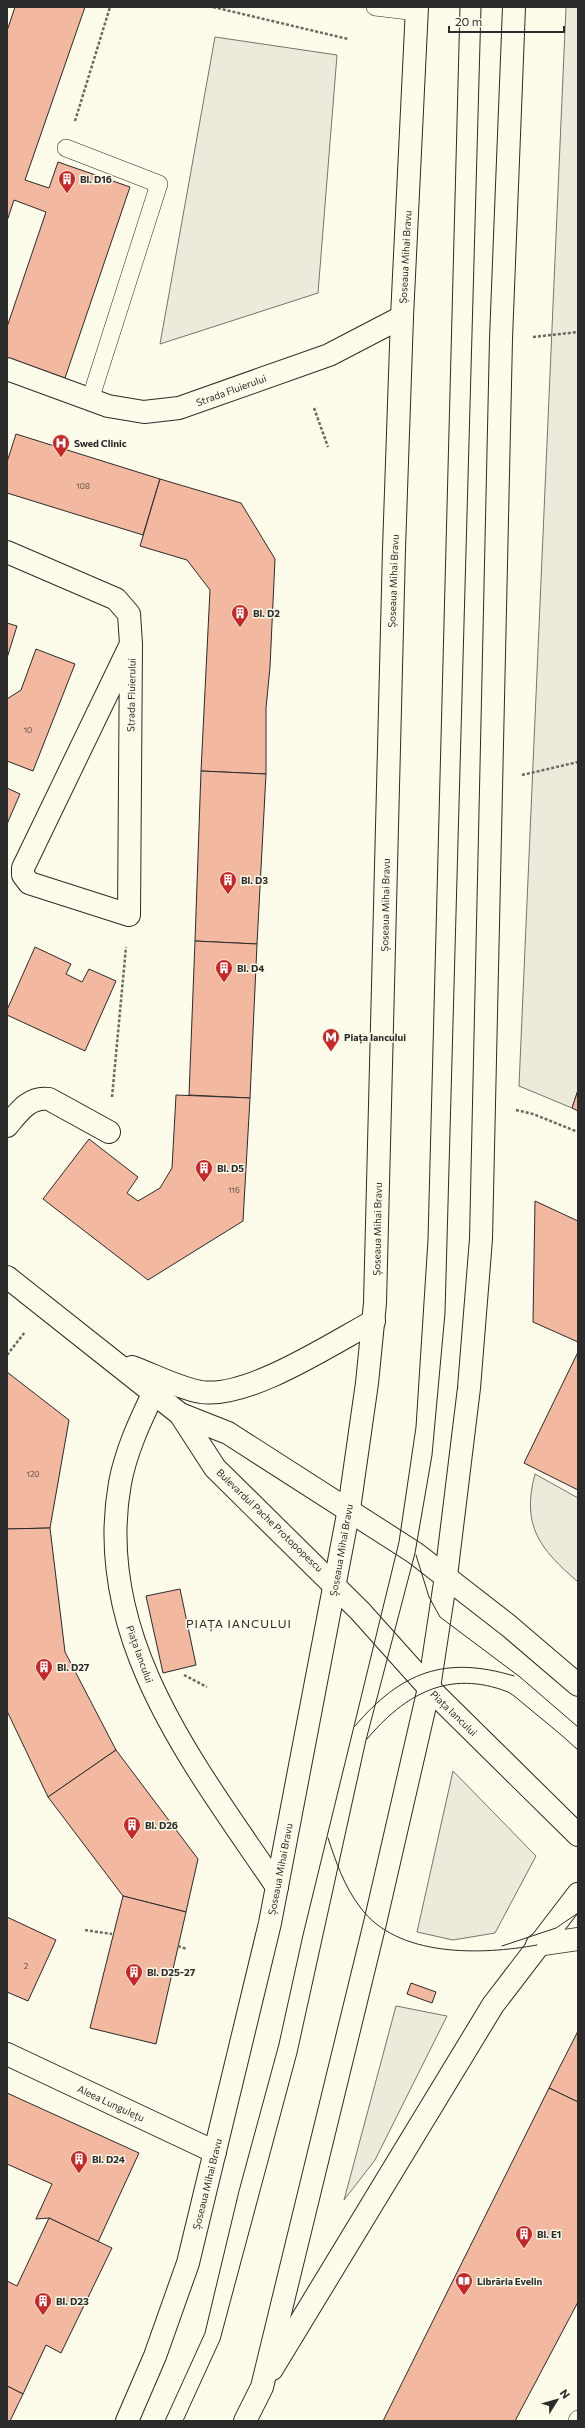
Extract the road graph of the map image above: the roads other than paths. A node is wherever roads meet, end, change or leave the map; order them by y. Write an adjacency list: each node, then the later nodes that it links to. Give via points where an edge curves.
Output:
1 (375, 7): 3 (lane)
2 (514, 7): 18 (main road, via 501,339 481,1239 476,1318)
3 (417, 10): 5 (main road, Șoseaua Mihai Bravu)
4 (66, 148): 7 (lane, via 159,184)
5 (402, 317): 7 (main road, Strada Fluierului, via 329,355 179,408 144,412); 13 (main road, Șoseaua Mihai Bravu)
6 (7, 369): 7 (main road, Strada Fluierului)
7 (90, 400)
8 (7, 552): 9 (main road, Strada Fluierului, via 116,599 129,614)
9 (131, 644): 9 (main road, Strada Fluierului, via 129,915 29,883 23,876 23,868)
10 (7, 1126): 11 (main road, via 28,1104 39,1098 48,1100)
11 (109, 1132)
12 (7, 1277): 14 (main road, Bulevardul Pache Protopopescu)
13 (374, 1321): 14 (main road, via 252,1385 222,1391 193,1390); 17 (main road, Șoseaua Mihai Bravu)
14 (107, 1357): 15 (main road, Bulevardul Pache Protopopescu)
15 (154, 1392): 16 (main road, Bulevardul Pache Protopopescu); 23 (main road, Piața Iancului, via 132,1442 120,1483 115,1534 119,1587 133,1641 168,1719)
16 (180, 1414): 17 (main road, Bulevardul Pache Protopopescu, via 228,1433); 19 (main road, Bulevardul Pache Protopopescu, via 215,1468)
17 (349, 1509): 18 (main road); 19 (main road, Șoseaua Mihai Bravu)
18 (446, 1576): 20 (main road); 21 (main road)
19 (335, 1585): 21 (main road, Piața Iancului, via 392,1644); 23 (main road, Șoseaua Mihai Bravu)
20 (578, 1685)
21 (429, 1688): 22 (main road, Piața Iancului); 29 (main road, via 376,1923)
22 (578, 1836)
23 (277, 1886): 28 (main road, Șoseaua Mihai Bravu)
24 (578, 1894): 26 (main road)
25 (578, 1939): 26 (main road)
26 (537, 1945): 29 (main road, via 493,2005)
27 (7, 2054): 28 (main road, Aleea Lungulețu)
28 (215, 2152): 30 (main road, Șoseaua Mihai Bravu, via 188,2263 173,2309)
29 (262, 2387): 31 (main road)
30 (126, 2421)
31 (245, 2421)

